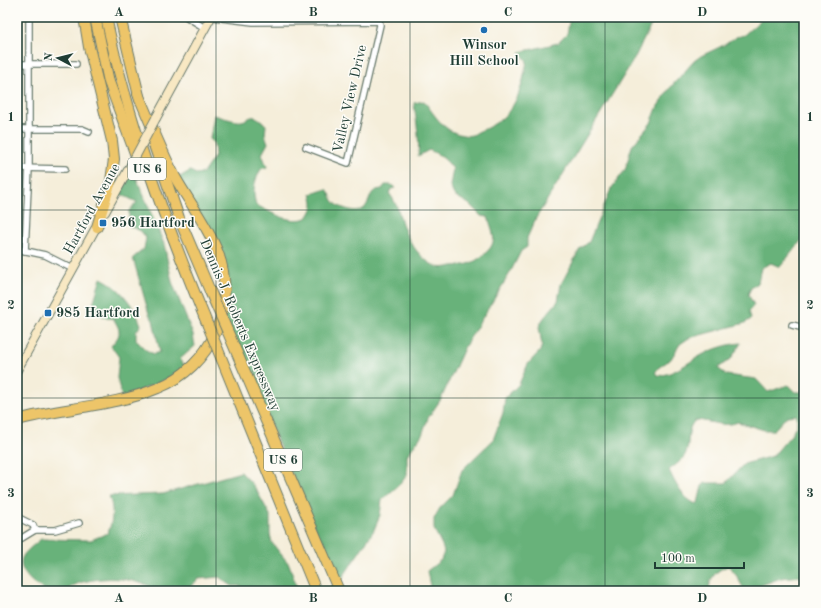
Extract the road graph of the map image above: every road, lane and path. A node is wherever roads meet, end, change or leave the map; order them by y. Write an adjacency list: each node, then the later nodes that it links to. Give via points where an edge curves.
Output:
1 (29, 17): 10 (street)
2 (84, 17): 21 (highway, via 114,159 111,181)
3 (95, 17): 20 (highway, via 115,100 137,160)
4 (106, 17): 20 (highway, Dennis J. Roberts Expressway / US 6, via 132,123)
5 (120, 17): 12 (highway, Dennis J. Roberts Expressway / US 6)
6 (187, 17): 8 (street)
7 (212, 17): 8 (main road, Hartford Avenue); 16 (street, Valley View Drive, via 253,22 379,21 348,163)
8 (205, 28): 21 (main road, Hartford Avenue, bridge)
9 (17, 64): 10 (street)
10 (29, 64): 11 (street); 14 (street)
11 (76, 64)
12 (138, 94): 29 (highway, via 171,169 217,252 224,284 220,321 202,356 186,372 169,383 139,395); 36 (highway, Dennis J. Roberts Expressway / US 6, bridge, via 169,191)
13 (17, 129): 14 (street)
14 (28, 129): 15 (street); 18 (street)
15 (89, 132)
16 (306, 147)
17 (17, 168): 18 (street)
18 (29, 168): 19 (street); 23 (street)
19 (65, 169)
20 (160, 207): 35 (highway, Dennis J. Roberts Expressway / US 6, bridge)
21 (96, 227): 24 (main road, Hartford Avenue)
22 (17, 249): 23 (street)
23 (25, 251): 24 (street, via 45,255)
24 (73, 269): 27 (main road, Hartford Avenue)
25 (792, 324): 26 (street)
26 (804, 328)
27 (18, 365)
28 (17, 414): 29 (highway)
29 (41, 415): 30 (highway)
30 (17, 420)
31 (17, 516): 33 (street, via 33,525)
32 (79, 523): 33 (street, via 55,530)
33 (35, 530): 34 (street)
34 (17, 542)
35 (316, 591)
36 (340, 591)

